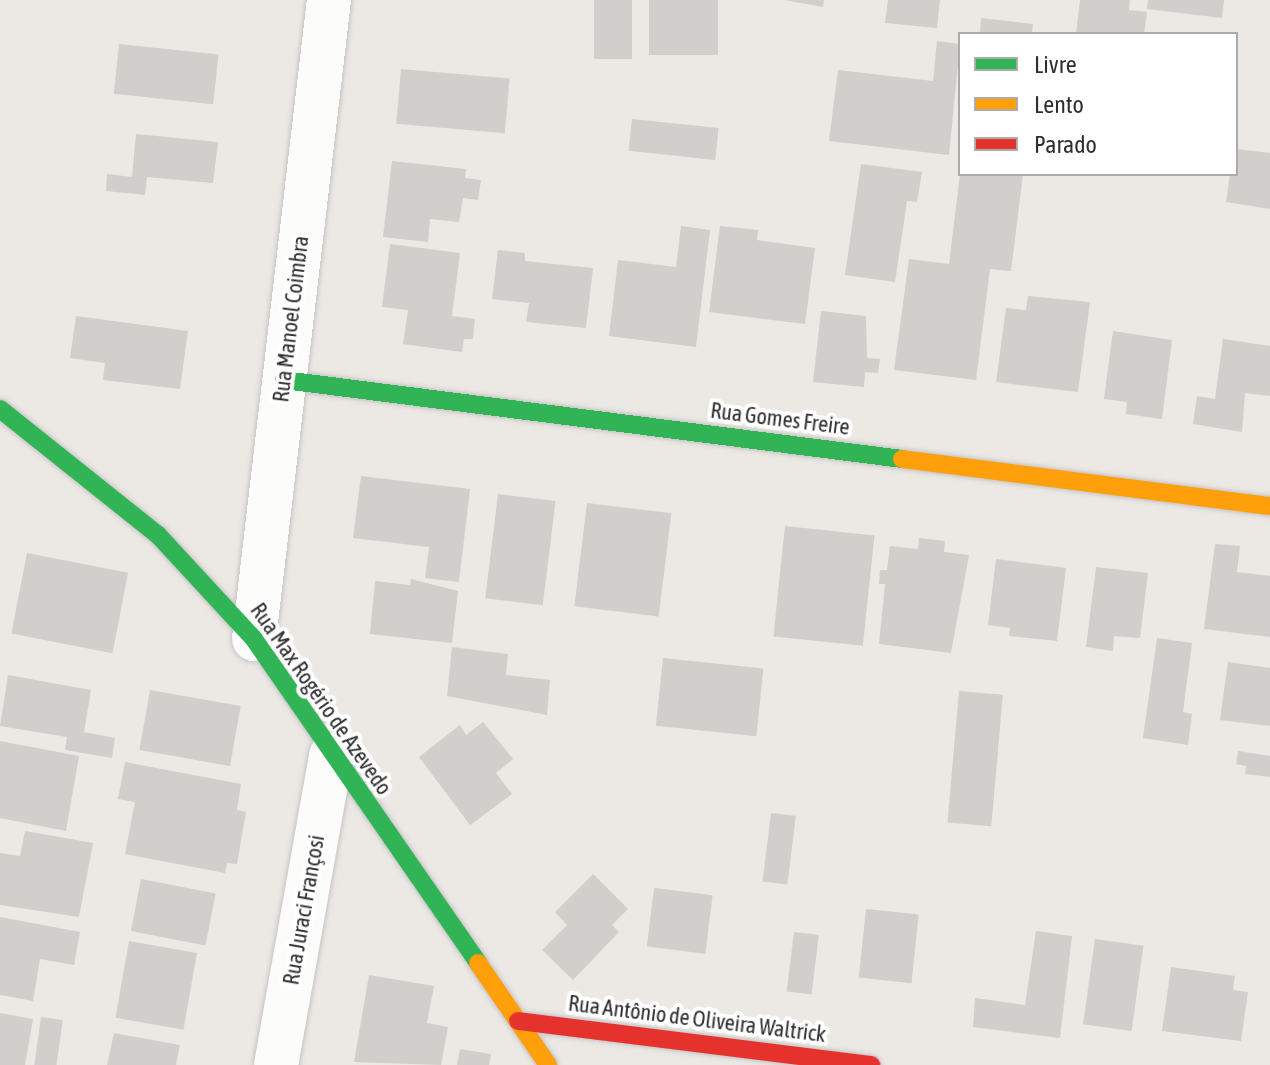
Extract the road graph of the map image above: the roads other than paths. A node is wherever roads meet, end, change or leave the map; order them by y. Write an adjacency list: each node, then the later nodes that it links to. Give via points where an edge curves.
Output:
1 (329, 0): 2 (street, Rua Manoel Coimbra)
2 (284, 380): 4 (street, Rua Gomes Freire); 5 (street, Rua Manoel Coimbra)
3 (0, 409): 5 (street, Rua Max Rogério de Azevedo, via 158,535)
4 (1270, 506)
5 (254, 639): 6 (street, Rua Max Rogério de Azevedo)
6 (331, 755): 7 (street, Rua Max Rogério de Azevedo); 8 (street, Rua Juraci Françosi)
7 (518, 1021): 9 (street, Rua Max Rogério de Azevedo); 10 (street, Rua Antônio de Oliveira Waltrick)
8 (276, 1065)
9 (548, 1065)
10 (871, 1065)

